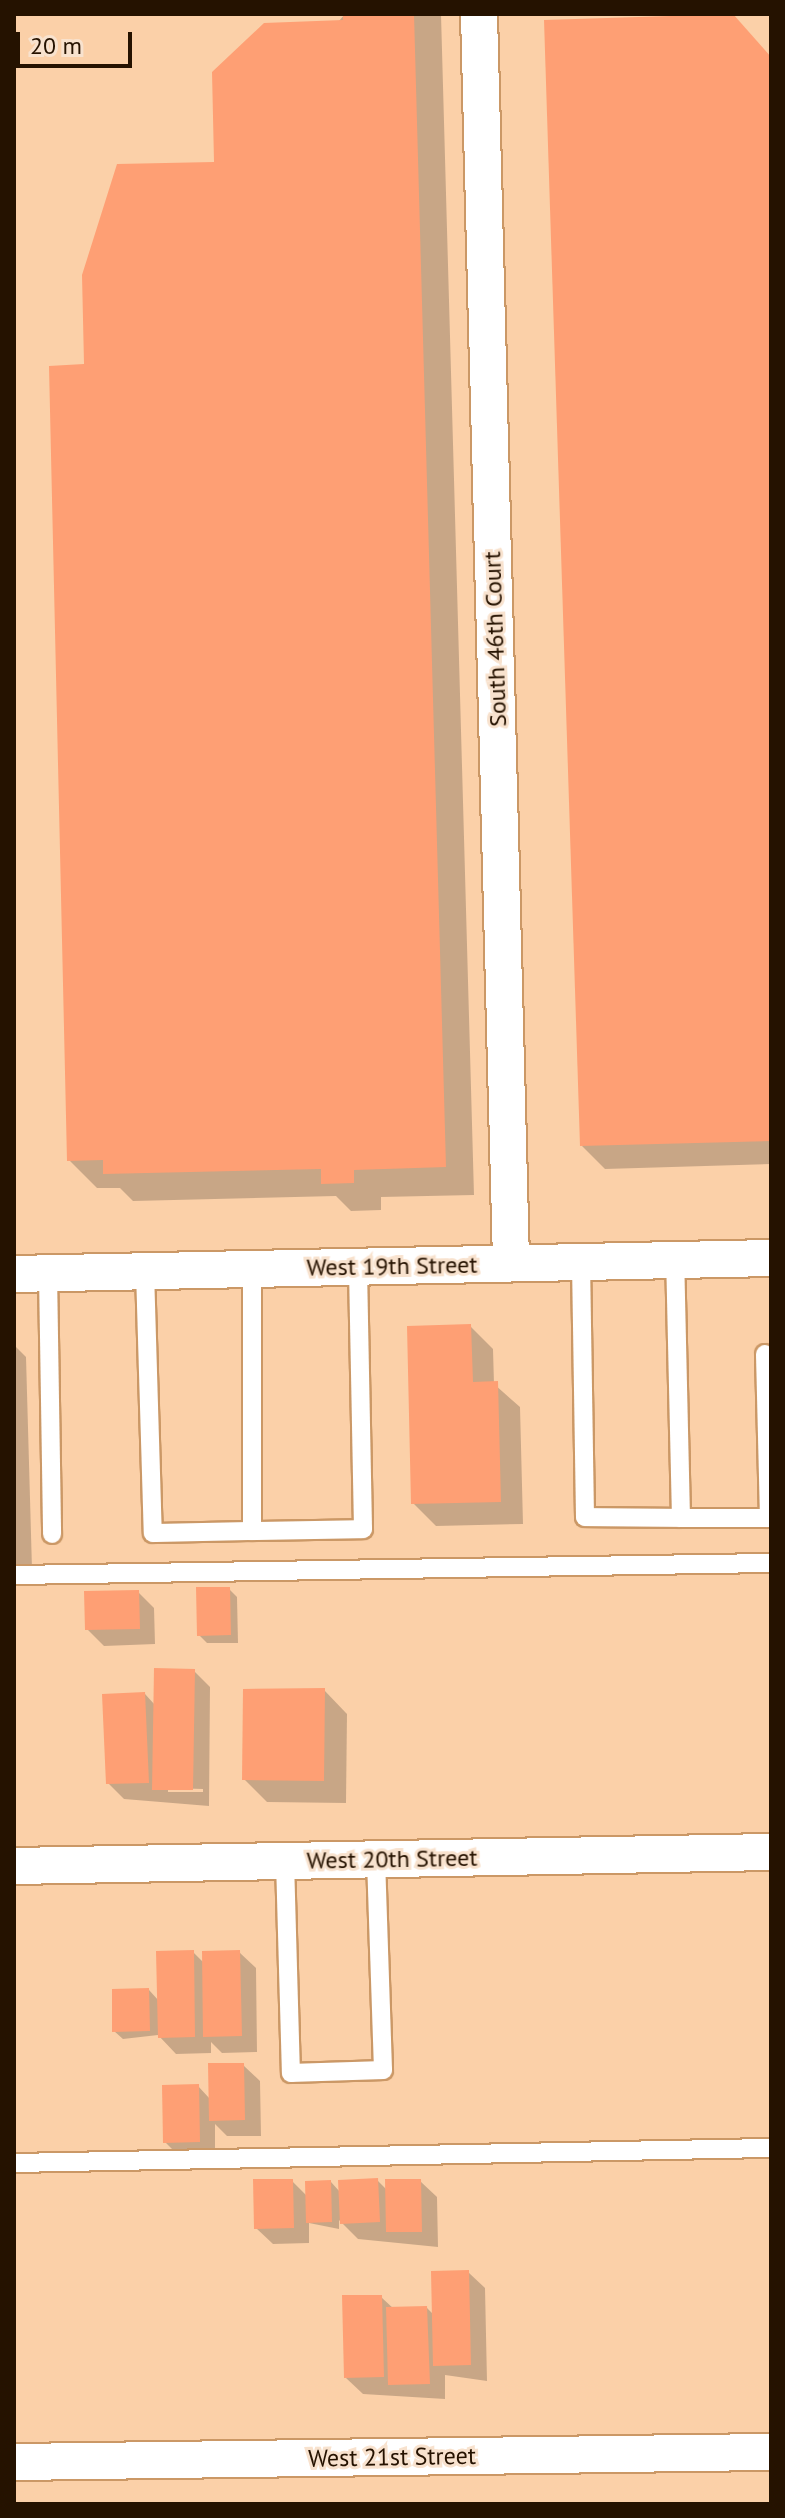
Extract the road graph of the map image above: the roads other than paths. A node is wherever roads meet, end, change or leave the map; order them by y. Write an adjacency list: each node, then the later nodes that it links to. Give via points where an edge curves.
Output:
1 (479, 14): 5 (street, South 46th Court)
2 (771, 1258): 3 (street, West 19th Street)
3 (675, 1260): 4 (street, West 19th Street); 11 (lane)
4 (581, 1262): 5 (street, West 19th Street); 11 (lane, via 585,1517)
5 (511, 1263): 6 (street, West 19th Street)
6 (358, 1267): 7 (street, West 19th Street); 12 (lane, via 363,1529)
7 (252, 1269): 8 (street, West 19th Street); 12 (lane)
8 (145, 1271): 9 (street, West 19th Street); 12 (lane, via 153,1533)
9 (31, 1274): 13 (lane)
10 (765, 1354): 11 (lane, via 769,1518)
11 (681, 1518)
12 (252, 1531)
13 (52, 1534)
14 (771, 1563): 15 (lane)
15 (14, 1575)
16 (771, 1852): 17 (street, West 20th Street)
17 (376, 1859): 18 (street, West 20th Street); 18 (lane, via 383,2070 291,2073)
18 (285, 1861): 19 (street, West 20th Street)
19 (14, 1866)
20 (771, 2148): 21 (lane)
21 (14, 2163)
22 (771, 2452): 23 (street, West 21st Street)
23 (14, 2462)

